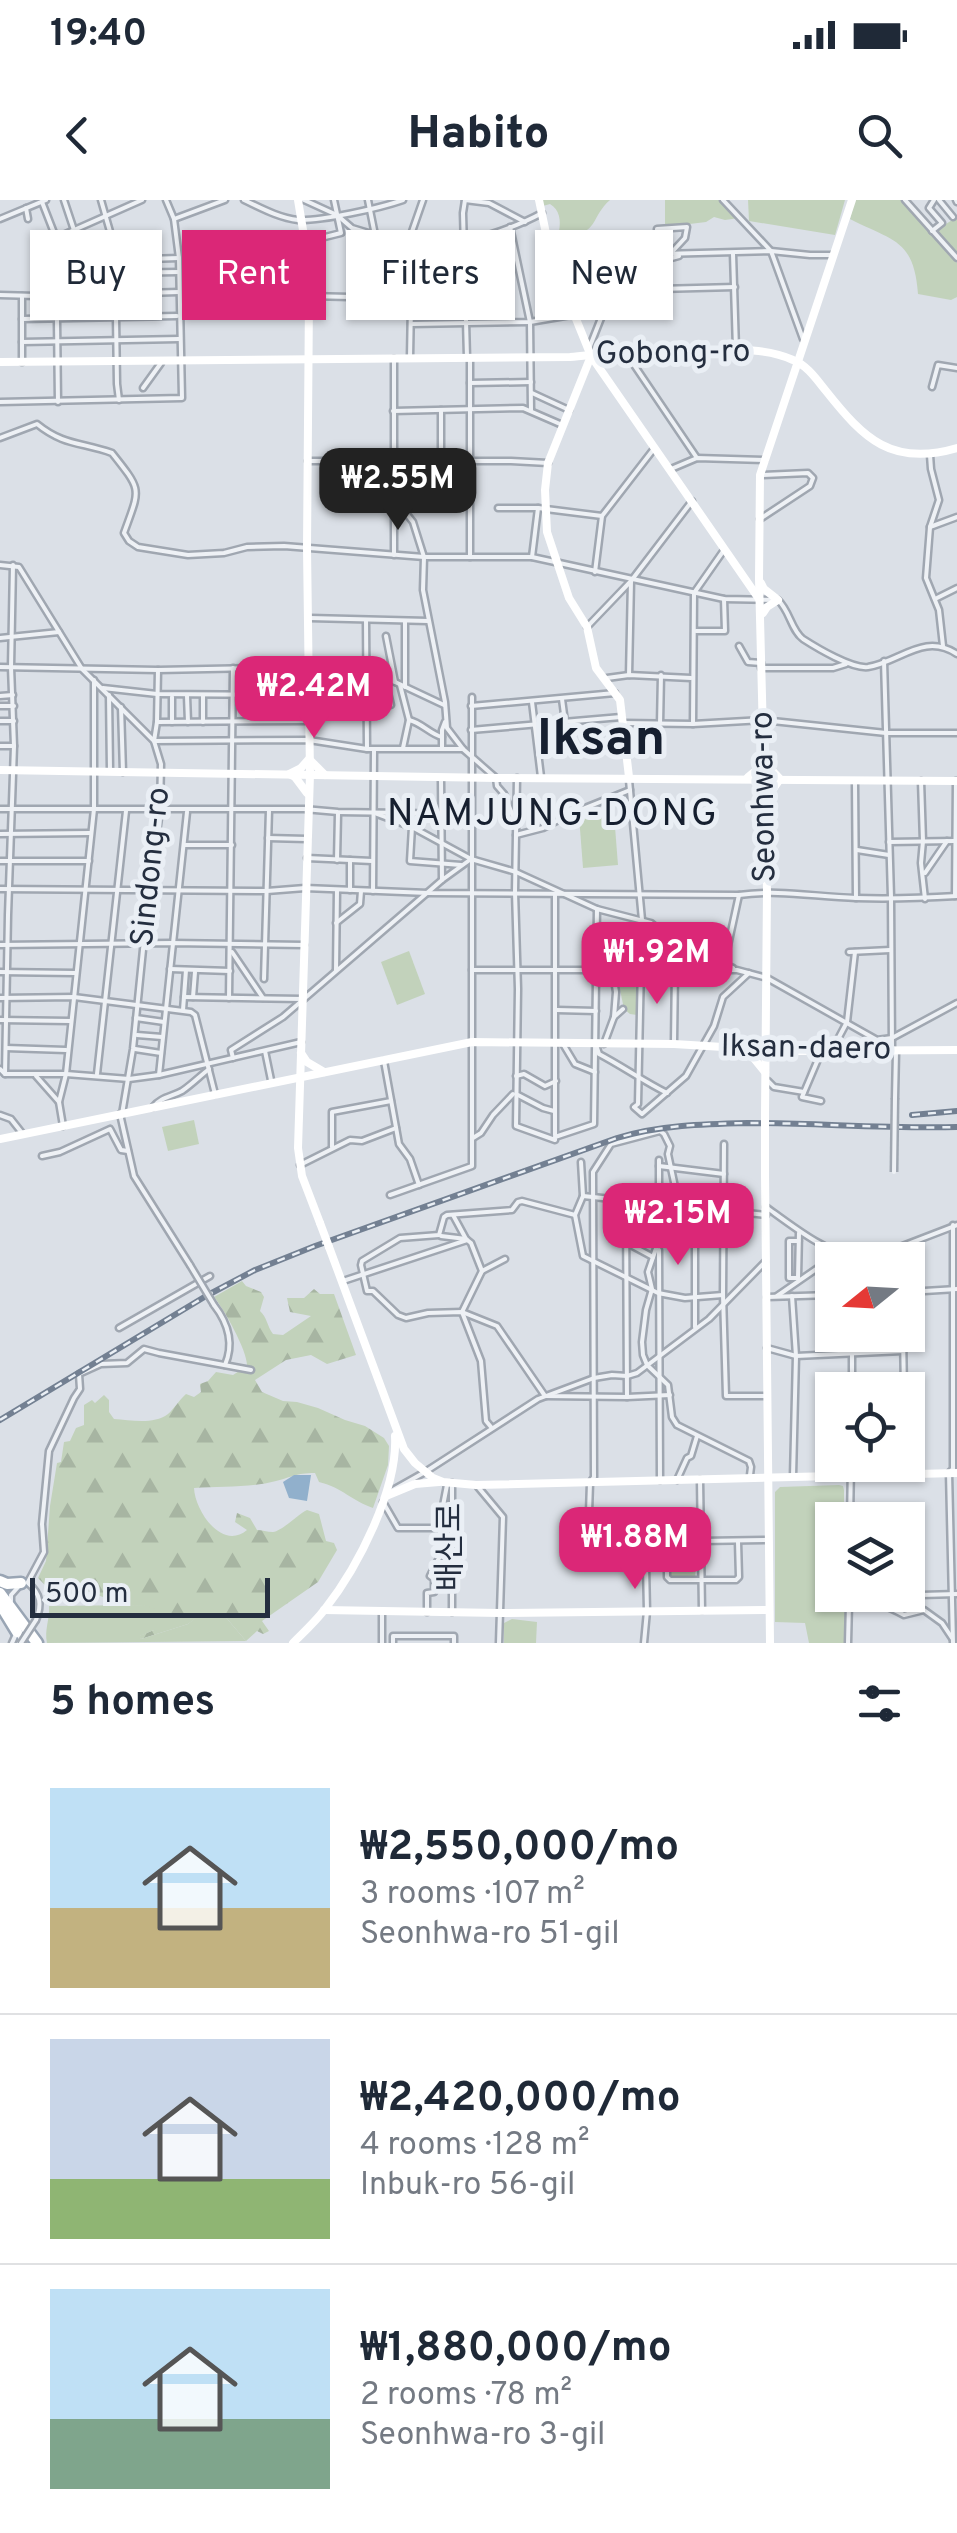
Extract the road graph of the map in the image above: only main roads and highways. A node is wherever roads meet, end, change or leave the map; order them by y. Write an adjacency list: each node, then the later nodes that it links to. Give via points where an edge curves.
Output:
1 (0, 1581): 2 (main road)
2 (24, 1583)
3 (0, 1594): 6 (main road)
4 (4, 1603): 5 (main road); 6 (main road)
5 (18, 1640)
6 (34, 1643)

